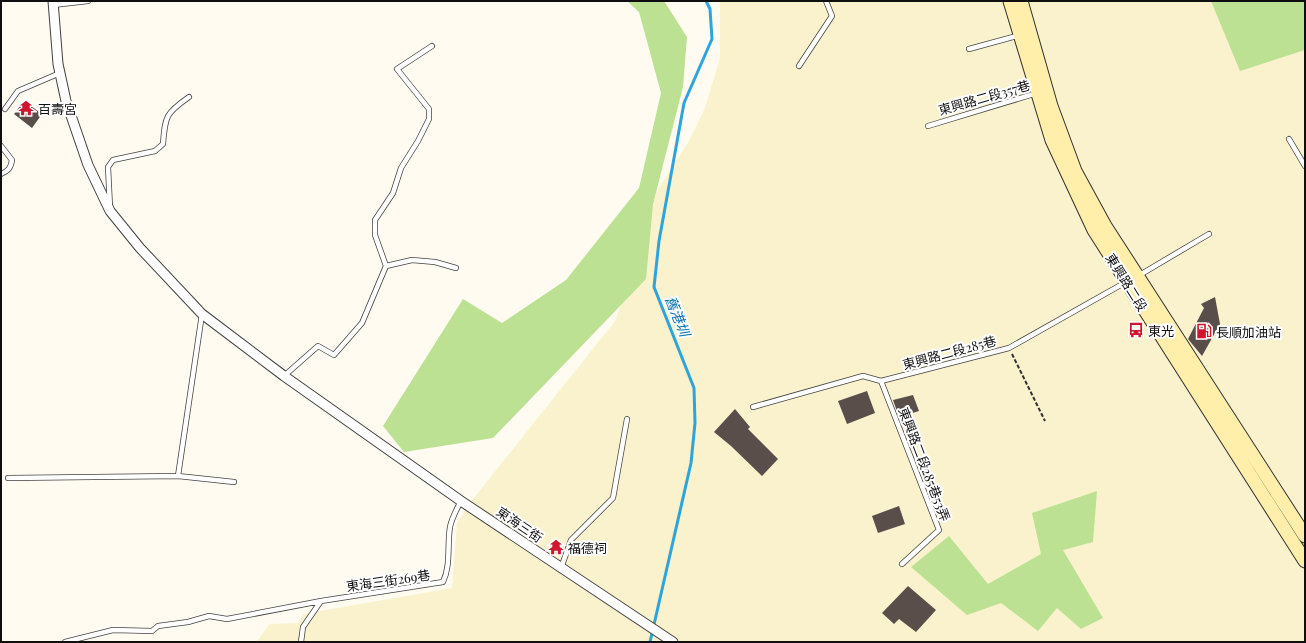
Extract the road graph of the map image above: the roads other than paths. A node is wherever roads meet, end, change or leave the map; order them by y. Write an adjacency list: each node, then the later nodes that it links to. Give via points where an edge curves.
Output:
1 (88, 1): 5 (lane)
2 (826, 1): 9 (lane, via 832,16)
3 (1010, 1): 6 (main road, 東興路二段)
4 (1021, 1): 6 (main road, 東興路二段)
5 (53, 3): 10 (street, 東海三街)
6 (1025, 33): 8 (lane); 11 (main road, 東興路二段)
7 (432, 46): 21 (lane, via 397,69 429,109 430,114 418,141 401,168 393,193 375,220 375,235)
8 (969, 49)
9 (799, 66)
10 (60, 73): 13 (lane, via 18,91); 19 (street, 東海三街, via 66,101 88,165)
11 (1042, 92): 14 (lane, 東興路二段357巷); 23 (main road, 東興路二段, via 1075,170)
12 (189, 97): 19 (lane, via 169,114 165,121 163,144 155,151 113,160 108,167)
13 (5, 109)
14 (928, 126)
15 (1289, 139): 17 (lane)
16 (1, 146): 18 (lane, via 12,160 8,172)
17 (1305, 166)
18 (1, 174)
19 (110, 211): 24 (street, 東海三街, via 140,248)
20 (1209, 234): 23 (lane, 東興路二段285巷)
21 (386, 266): 22 (lane, via 412,260 435,262); 25 (lane, via 362,322 334,355 318,346)
22 (456, 268)
23 (1132, 279): 26 (lane, 東興路二段285巷, via 1009,348); 27 (main road, 東興路二段)
24 (202, 314): 25 (street, 東海三街); 30 (lane)
25 (284, 376): 33 (street, 東海三街)
26 (881, 381): 28 (lane, 東興路二段285巷, via 863,376); 36 (lane, 東興路二段285巷53弄, via 939,530)
27 (1204, 391): 34 (main road, 東興路二段); 35 (main road, 東興路二段)
28 (752, 407)
29 (627, 419): 37 (lane, via 613,498 571,540)
30 (178, 476): 31 (lane); 32 (lane)
31 (8, 478)
32 (234, 482)
33 (461, 501): 37 (street, 東海三街); 38 (lane, 東海三街269巷, via 450,528 447,574 443,582)
34 (1305, 536)
35 (1305, 560)
36 (902, 564)
37 (561, 568): 41 (street, 東海三街)
38 (320, 601): 39 (lane, via 227,619 209,616 158,626 152,631 114,630); 40 (lane, via 303,627)
39 (65, 642)
40 (301, 642)
41 (673, 642)

